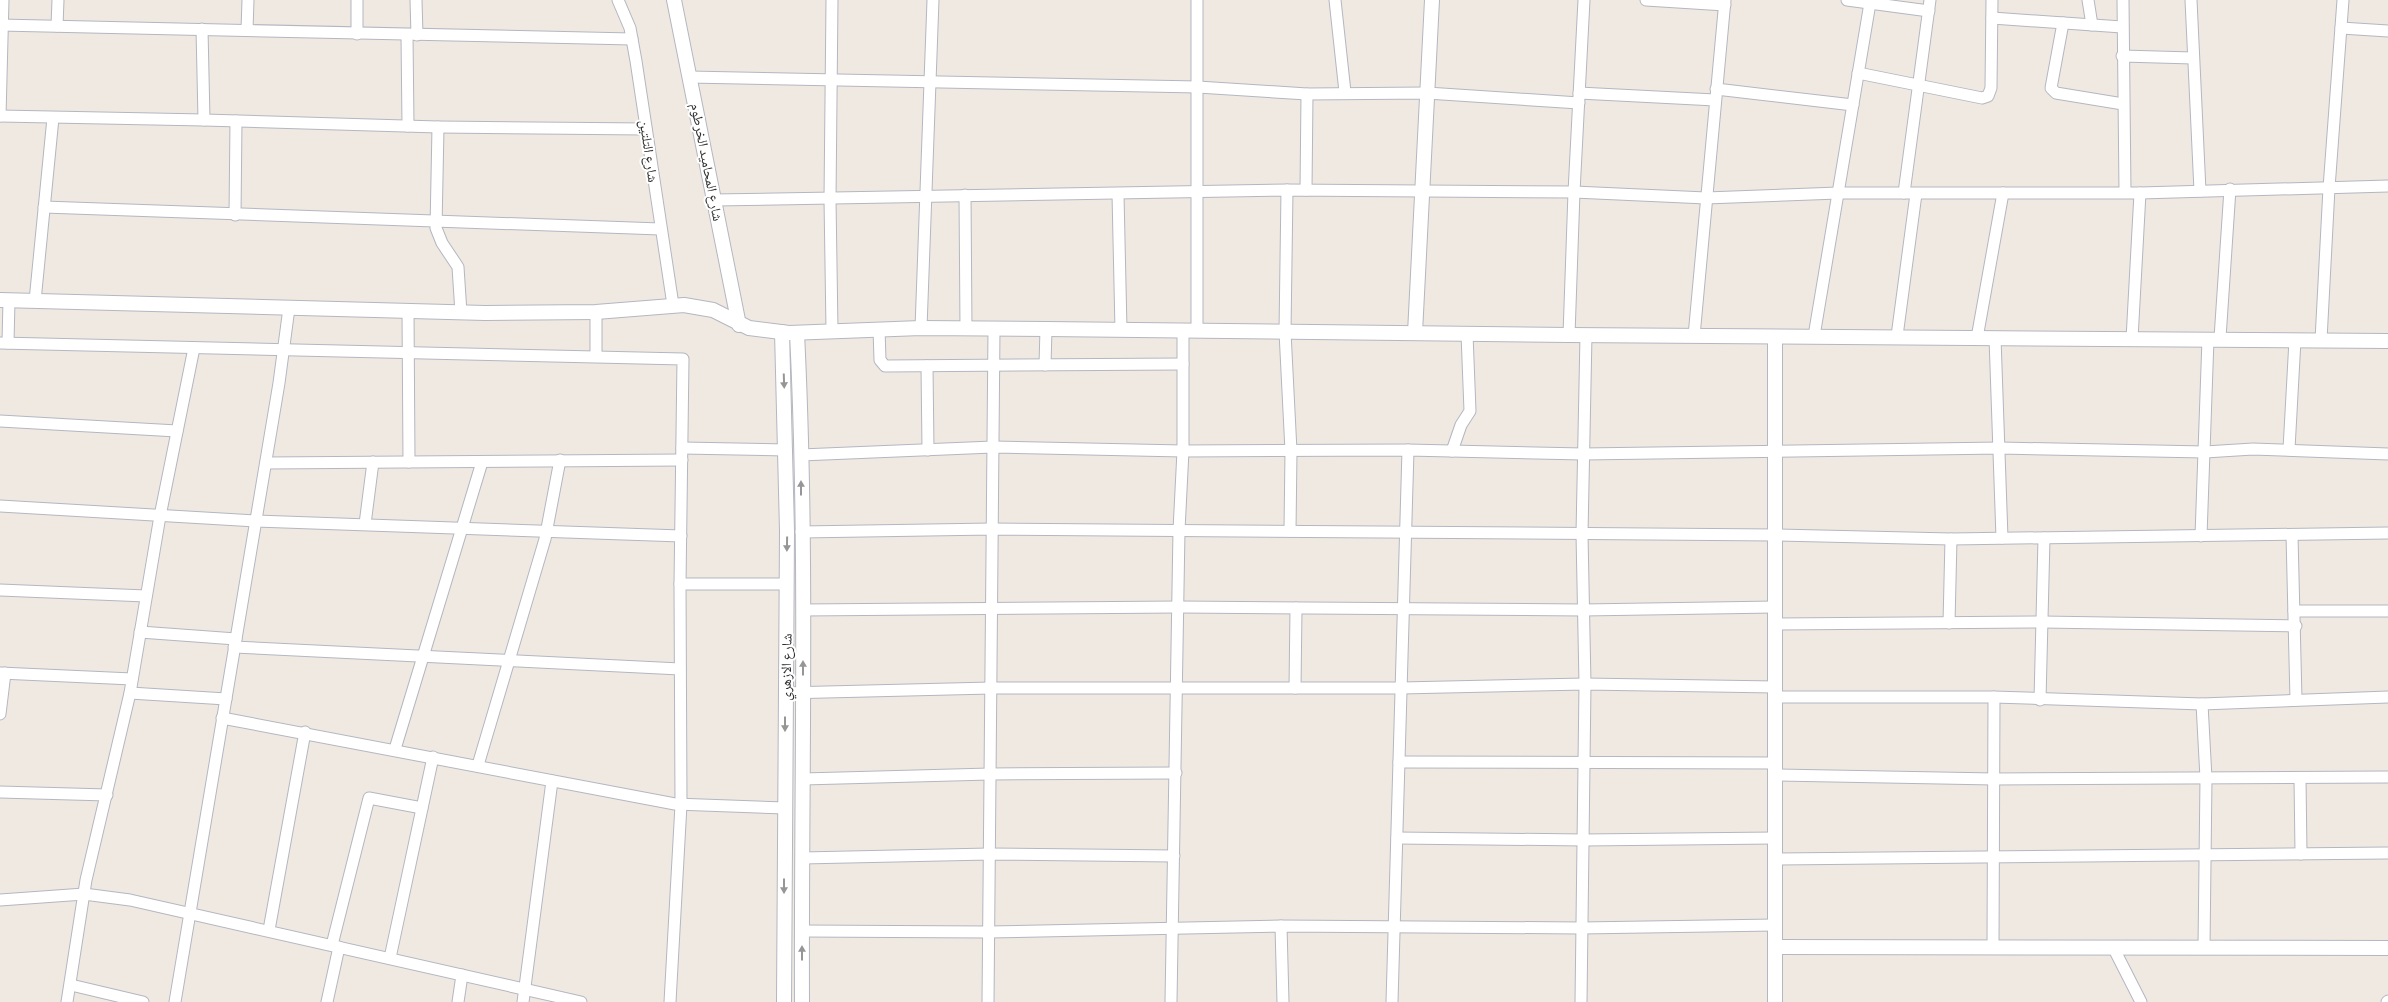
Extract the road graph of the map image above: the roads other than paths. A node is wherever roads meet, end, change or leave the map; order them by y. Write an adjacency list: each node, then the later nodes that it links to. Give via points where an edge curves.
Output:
1 (4, 0): 26 (street)
2 (58, 0): 28 (street)
3 (248, 0): 32 (street)
4 (357, 0): 34 (street)
5 (416, 0): 35 (street)
6 (618, 0): 36 (street, شارع التلتين)
7 (674, 0): 40 (street, شارع المحاميد الخرطوم)
8 (832, 0): 41 (street)
9 (933, 0): 42 (street)
10 (1196, 0): 44 (street)
11 (1335, 0): 45 (street)
12 (1432, 0): 47 (street)
13 (1584, 0): 49 (street)
14 (1646, 0): 21 (street)
15 (1847, 0): 22 (street)
16 (1992, 0): 24 (street)
17 (2088, 0): 27 (street)
18 (2123, 0): 29 (street)
19 (2191, 0): 38 (street)
20 (2343, 0): 30 (street)
21 (1725, 2): 48 (street)
22 (1870, 4): 23 (street); 39 (street)
23 (1929, 5): 43 (street)
24 (1992, 18): 25 (street); 43 (street, via 1991,88 1988,96 1982,98)
25 (2063, 23): 27 (street); 50 (street, via 2051,88 2056,93)
26 (1, 25): 28 (street); 52 (street)
27 (2092, 25): 29 (street)
28 (57, 26): 31 (street)
29 (2122, 27): 37 (street)
30 (2341, 28): 33 (street); 60 (street)
31 (202, 29): 32 (street); 54 (street)
32 (247, 30): 34 (street)
33 (2388, 31)
34 (357, 34): 35 (street)
35 (412, 35): 36 (street); 56 (street)
36 (632, 39): 58 (street, شارع التلتين)
37 (2122, 56): 38 (street); 50 (street)
38 (2193, 58): 65 (street)
39 (1858, 73): 43 (street); 51 (street)
40 (689, 77): 41 (street); 78 (street, شارع المحاميد الخرطوم)
41 (831, 79): 42 (street); 77 (street)
42 (930, 81): 44 (street); 75 (street)
43 (1918, 84): 73 (street)
44 (1198, 87): 46 (street); 66 (street)
45 (1345, 92): 46 (street); 47 (street)
46 (1307, 94): 63 (street)
47 (1427, 94): 49 (street); 64 (street)
48 (1715, 95): 49 (street); 51 (street); 76 (street)
49 (1579, 98): 67 (street)
50 (2123, 104): 68 (street)
51 (1853, 105): 69 (street)
52 (0, 116): 53 (street)
53 (53, 118): 54 (street); 79 (street)
54 (204, 120): 55 (street)
55 (236, 121): 56 (street); 80 (street)
56 (408, 126): 57 (street)
57 (438, 127): 58 (street); 81 (street)
58 (646, 129): 82 (street, شارع التلتين)
59 (2388, 186): 60 (street)
60 (2329, 188): 61 (street); 115 (street)
61 (2230, 189): 65 (street); 112 (street)
62 (1287, 190): 63 (street); 66 (street); 100 (street)
63 (1306, 190): 64 (street)
64 (1422, 191): 67 (street); 102 (street)
65 (2200, 191): 71 (street)
66 (1198, 192): 72 (street); 99 (street)
67 (1574, 192): 76 (street); 104 (street)
68 (2125, 192): 70 (street); 71 (street)
69 (1838, 193): 73 (street); 76 (street); 107 (street)
70 (2004, 193): 73 (street); 110 (street)
71 (2140, 193): 113 (street)
72 (1118, 194): 74 (street); 97 (street)
73 (1910, 194): 108 (street)
74 (965, 195): 75 (street); 94 (street)
75 (925, 197): 77 (street); 91 (street)
76 (1706, 198): 106 (street)
77 (830, 199): 78 (street); 96 (street)
78 (714, 200): 90 (street, شارع المحاميد الخرطوم)
79 (44, 207): 80 (street); 84 (street)
80 (235, 215): 81 (street)
81 (437, 222): 82 (street); 89 (street, via 438,236 458,267)
82 (660, 229): 85 (street, شارع التلتين)
83 (4, 300): 84 (street); 117 (street)
84 (35, 301): 86 (street)
85 (672, 305): 88 (street); 90 (street, via 708,308)
86 (289, 308): 87 (street); 119 (street)
87 (408, 311): 89 (street); 120 (street)
88 (596, 312): 89 (street); 121 (street)
89 (461, 313)
90 (739, 324): 101 (street)
91 (921, 328): 93 (street); 94 (street)
92 (994, 328): 94 (street); 95 (street); 123 (street)
93 (878, 329): 96 (street); 125 (street, via 883,365)
94 (966, 329)
95 (1046, 329): 97 (street); 124 (street)
96 (832, 330): 101 (street)
97 (1121, 330): 98 (street)
98 (1183, 330): 99 (street); 122 (street)
99 (1197, 330): 100 (street)
100 (1285, 332): 102 (street); 135 (street)
101 (789, 333): 131 (street, شارع الازهري, one-way to 131); 142 (street, شارع الازهري)
102 (1415, 334): 103 (street)
103 (1467, 334): 104 (street); 136 (street, via 1470,411 1460,425)
104 (1570, 335): 105 (street)
105 (1586, 335): 106 (street); 140 (street)
106 (1694, 336): 109 (street)
107 (1814, 336): 108 (street); 109 (street)
108 (1897, 336): 110 (street)
109 (1775, 337): 138 (street)
110 (1977, 338): 111 (street)
111 (1995, 338): 113 (street); 129 (street)
112 (2214, 338): 113 (street); 114 (street); 137 (street)
113 (2132, 339)
114 (2295, 340): 115 (street); 130 (street)
115 (2321, 340): 116 (street)
116 (2388, 341)
117 (4, 343): 118 (street)
118 (194, 348): 119 (street); 127 (street)
119 (283, 349): 120 (street); 147 (street)
120 (409, 352): 121 (street); 145 (street)
121 (596, 356): 139 (street, via 683,359)
122 (1183, 364): 124 (street); 134 (street)
123 (994, 365): 124 (street); 125 (street); 128 (street)
124 (1045, 365)
125 (927, 366): 132 (street)
126 (0, 421): 127 (street)
127 (178, 431): 149 (street)
128 (993, 447): 132 (street); 134 (street); 153 (street)
129 (2000, 448): 137 (street); 138 (street); 166 (street)
130 (2289, 449): 137 (street); 141 (street)
131 (786, 450): 139 (street); 169 (street, شارع الازهري, one-way to 169)
132 (928, 450): 142 (street)
133 (1408, 450): 135 (street); 136 (street); 158 (street)
134 (1183, 451): 135 (street); 154 (street)
135 (1290, 451): 156 (street)
136 (1452, 451): 140 (street)
137 (2205, 452): 164 (street)
138 (1775, 453): 140 (street); 161 (street)
139 (682, 454): 143 (street); 163 (street)
140 (1583, 454): 160 (street)
141 (2388, 454)
142 (801, 455): 157 (street, شارع الازهري, one-way to 142)
143 (560, 460): 146 (street); 155 (street)
144 (373, 462): 145 (street); 147 (street); 151 (street)
145 (408, 462): 146 (street)
146 (482, 462): 152 (street)
147 (266, 463): 150 (street)
148 (0, 506): 149 (street)
149 (160, 516): 150 (street); 171 (street)
150 (256, 521): 151 (street); 186 (street)
151 (365, 524): 152 (street)
152 (462, 527): 155 (street); 187 (street)
153 (992, 528): 154 (street); 157 (street); 174 (street)
154 (1179, 530): 156 (street); 172 (street)
155 (547, 531): 163 (street); 188 (street)
156 (1290, 531): 158 (street)
157 (802, 532): 177 (street, شارع الازهري)
158 (1404, 533): 160 (street); 176 (street)
159 (2388, 533): 162 (street)
160 (1582, 534): 161 (street); 178 (street)
161 (1775, 535): 165 (street); 173 (street)
162 (2292, 535): 164 (street); 180 (street)
163 (681, 536): 168 (street)
164 (2201, 536): 167 (street)
165 (1951, 538): 166 (street); 181 (street)
166 (2002, 538): 167 (street)
167 (2044, 538): 182 (street)
168 (680, 584): 169 (street); 189 (street)
169 (787, 584): 199 (street, شارع الازهري)
170 (0, 590): 171 (street)
171 (146, 596): 185 (street)
172 (1179, 607): 174 (street); 175 (street); 194 (street)
173 (1775, 607): 178 (street); 183 (street)
174 (991, 608): 177 (street); 193 (street)
175 (1296, 608): 176 (street); 195 (street)
176 (1403, 608): 178 (street); 196 (street)
177 (803, 610): 200 (street, شارع الازهري, one-way to 177)
178 (1583, 610): 192 (street)
179 (2388, 610): 180 (street)
180 (2294, 611): 184 (street)
181 (1949, 622): 182 (street); 183 (street)
182 (2042, 622): 184 (street); 204 (street)
183 (1775, 624): 197 (street)
184 (2296, 626): 205 (street)
185 (140, 632): 186 (street); 191 (street)
186 (235, 643): 187 (street); 203 (street)
187 (422, 656): 188 (street); 210 (street)
188 (508, 660): 189 (street); 214 (street)
189 (680, 669): 226 (street)
190 (2, 673): 191 (street); 207 (street)
191 (132, 679): 198 (street)
192 (1585, 684): 196 (street); 197 (street); 212 (street)
193 (991, 688): 194 (street); 200 (street); 217 (street)
194 (1176, 688): 195 (street); 216 (street)
195 (1295, 688): 196 (street)
196 (1401, 688): 213 (street)
197 (1775, 692): 201 (street); 215 (street)
198 (130, 693): 203 (street); 225 (street)
199 (786, 693): 200 (street); 228 (street, شارع الازهري, one-way to 228)
200 (803, 694): 221 (street, شارع الازهري)
201 (1994, 697): 204 (street); 222 (street)
202 (2388, 698): 205 (street)
203 (226, 699): 208 (street)
204 (2040, 700): 206 (street)
205 (2296, 700): 206 (street)
206 (2202, 704): 219 (street)
207 (0, 714)
208 (222, 718): 209 (street); 242 (street)
209 (305, 732): 210 (street); 248 (street)
210 (394, 749): 211 (street)
211 (433, 757): 214 (street); 227 (street)
212 (1584, 761): 213 (street); 215 (street); 231 (street)
213 (1399, 762): 229 (street)
214 (478, 766): 223 (street)
215 (1775, 769): 222 (street); 230 (street)
216 (1176, 773): 217 (street); 236 (street)
217 (990, 774): 221 (street); 233 (street)
218 (2388, 777): 220 (street)
219 (2206, 778): 220 (street); 222 (street); 235 (street)
220 (2300, 778): 234 (street)
221 (803, 779): 238 (street, شارع الازهري)
222 (1994, 779): 237 (street)
223 (552, 781): 226 (street); 260 (street)
224 (0, 792): 225 (street)
225 (107, 795): 240 (street)
226 (681, 805): 228 (street); 268 (street)
227 (422, 808): 251 (street, via 369,798); 257 (street)
228 (785, 808): 269 (street, شارع الازهري, one-way to 269)
229 (1397, 838): 231 (street); 245 (street)
230 (1775, 838): 231 (street); 239 (street)
231 (1584, 840): 246 (street)
232 (2388, 853): 234 (street)
233 (989, 854): 236 (street); 238 (street); 250 (street)
234 (2301, 854): 235 (street)
235 (2206, 855): 237 (street); 255 (street)
236 (1174, 856): 247 (street)
237 (1994, 856): 239 (street); 253 (street)
238 (802, 858): 249 (street, شارع الازهري)
239 (1776, 859): 243 (street)
240 (84, 894): 241 (street); 242 (street); 259 (street)
241 (0, 900)
242 (189, 912): 248 (street); 263 (street)
243 (1775, 925): 246 (street); 252 (street)
244 (1281, 926): 245 (street); 247 (street); 273 (street)
245 (1395, 927): 246 (street); 274 (street)
246 (1581, 928): 275 (street)
247 (1171, 929): 250 (street); 272 (street)
248 (269, 930): 251 (street)
249 (802, 931): 250 (street); 270 (street, شارع الازهري, one-way to 249)
250 (988, 932): 271 (street)
251 (336, 946): 257 (street); 264 (street)
252 (1775, 947): 253 (street); 276 (street)
253 (1993, 947): 254 (street)
254 (2113, 947): 255 (street); 277 (street)
255 (2204, 947): 256 (street)
256 (2388, 948)
257 (390, 958): 258 (street)
258 (462, 975): 260 (street); 265 (street)
259 (71, 985): 261 (street); 262 (street)
260 (525, 990): 266 (street); 267 (street)
261 (67, 1002)
262 (143, 1002)
263 (174, 1002)
264 (327, 1002)
265 (458, 1002)
266 (523, 1002)
267 (581, 1002)
268 (670, 1002)
269 (784, 1002)
270 (802, 1002)
271 (988, 1002)
272 (1171, 1002)
273 (1283, 1002)
274 (1392, 1002)
275 (1581, 1002)
276 (1775, 1002)
277 (2141, 1002)

